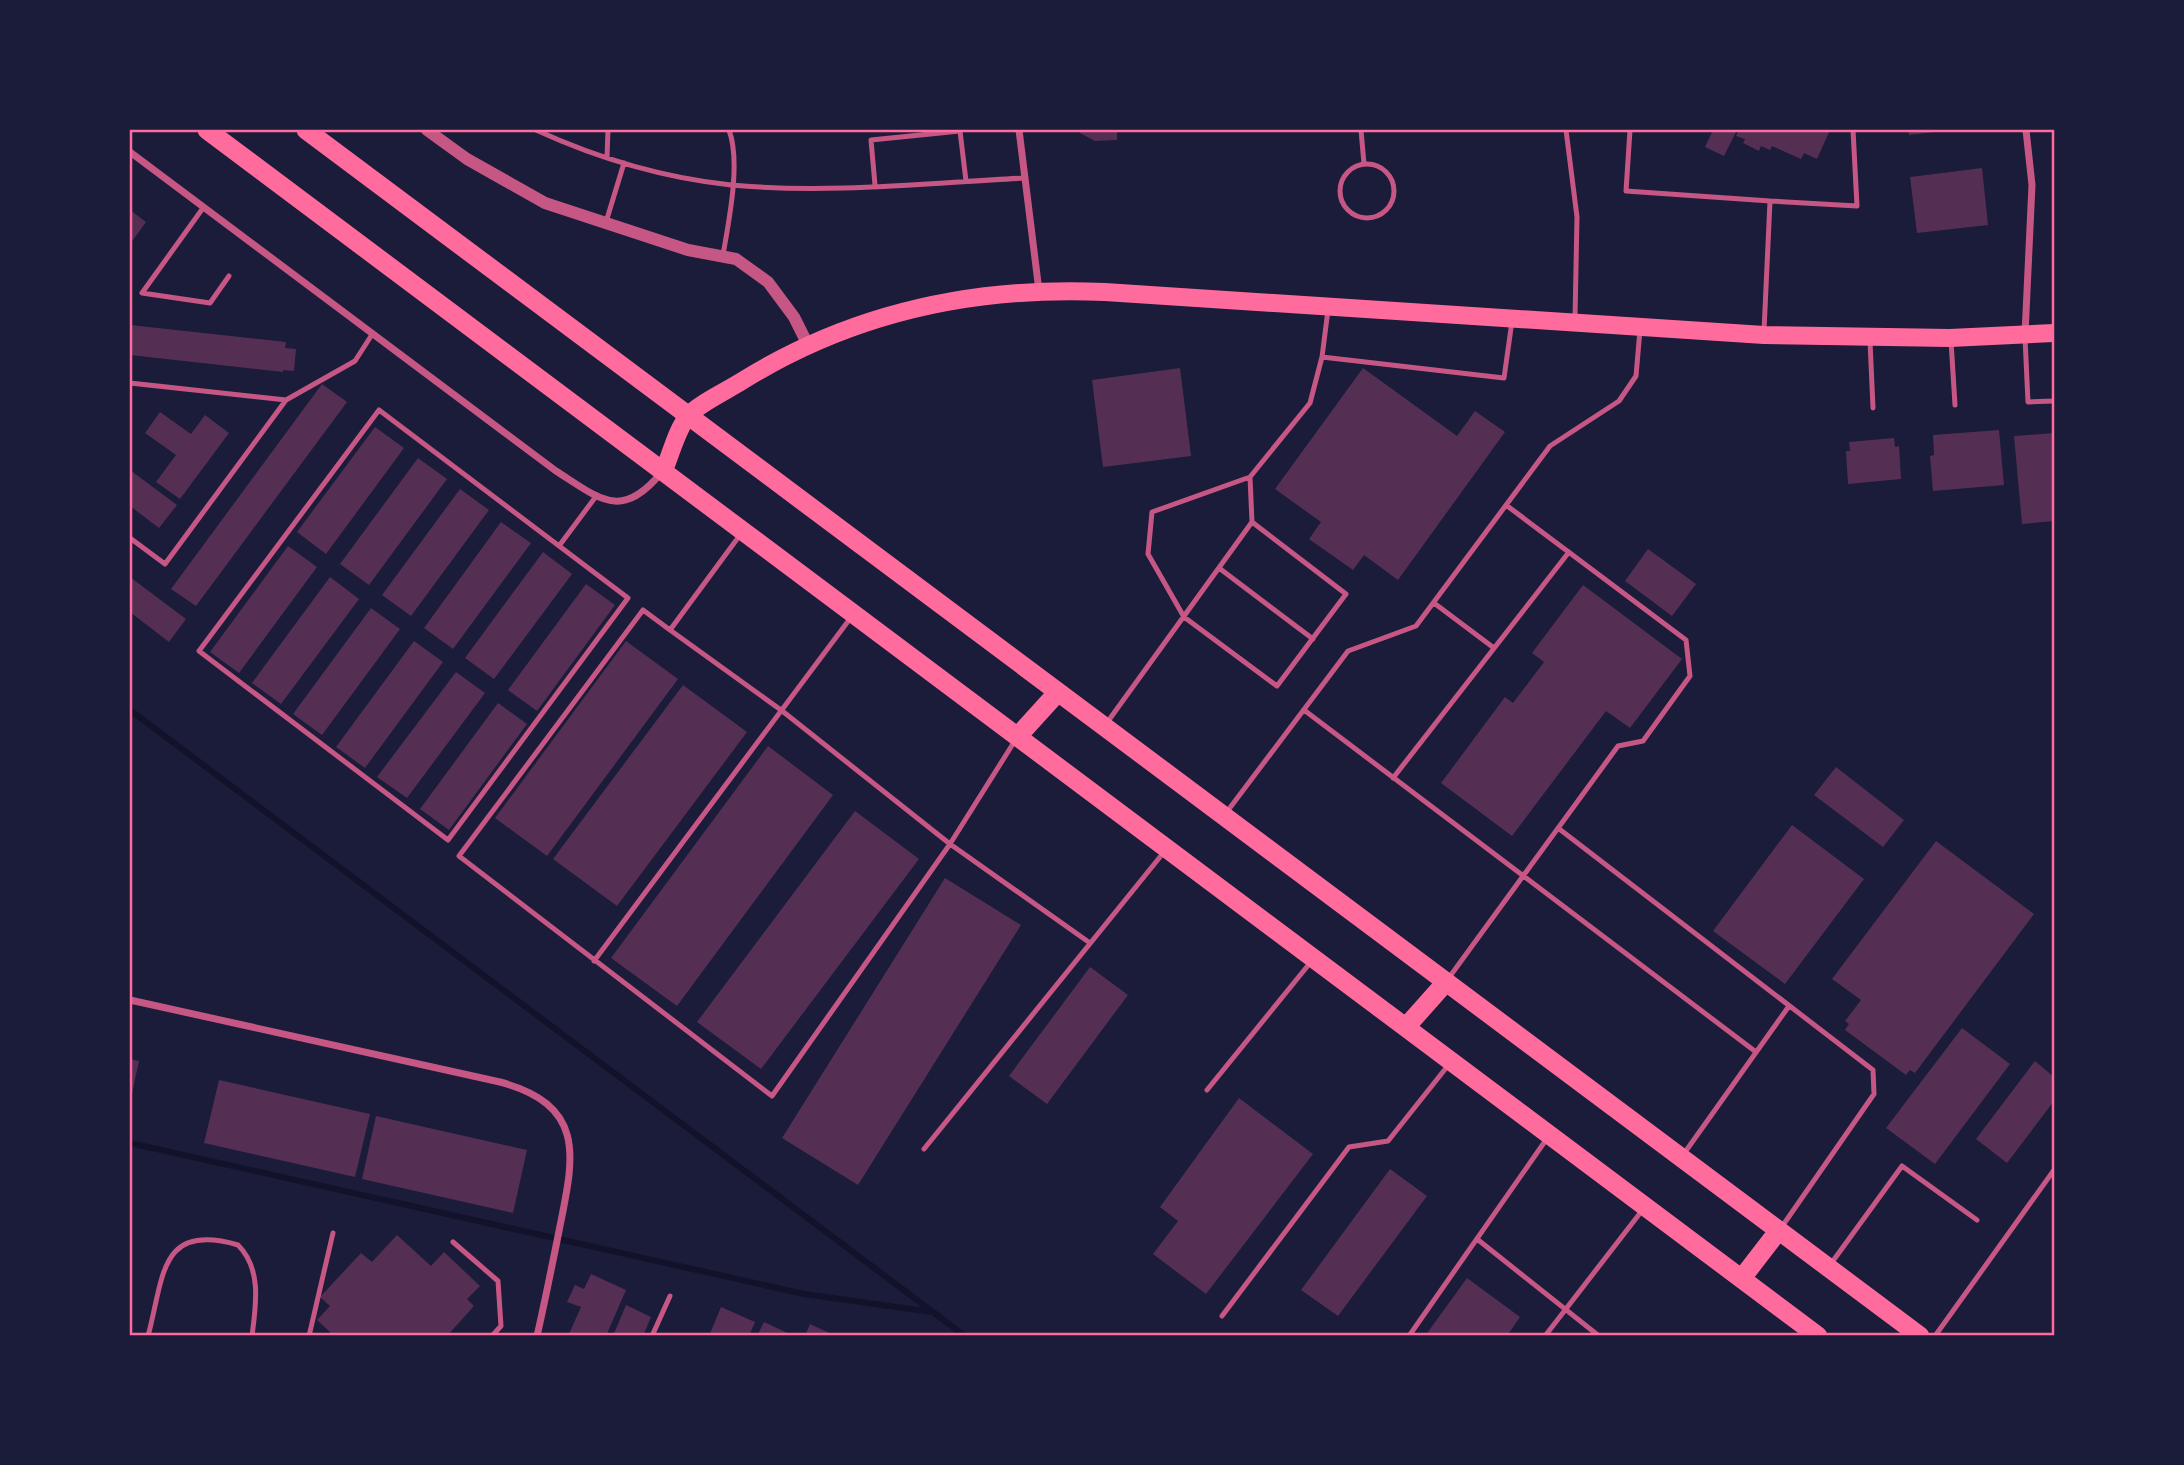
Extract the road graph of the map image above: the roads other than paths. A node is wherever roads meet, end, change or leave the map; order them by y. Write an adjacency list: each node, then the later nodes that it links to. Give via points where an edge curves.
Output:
1 (207, 130): 45 (highway)
2 (306, 130): 44 (highway)
3 (427, 130): 23 (street, via 467,159 545,203)
4 (536, 130): 14 (lane)
5 (608, 130): 14 (lane)
6 (729, 130): 19 (lane)
7 (1019, 130): 17 (street)
8 (1361, 130): 16 (lane)
9 (1566, 130): 29 (lane, via 1577,217)
10 (1630, 130): 21 (lane, via 1626,191)
11 (1853, 130): 21 (lane, via 1857,206)
12 (2026, 130): 34 (street, via 2032,185)
13 (130, 152): 22 (street)
14 (607, 157): 15 (lane)
15 (624, 163): 19 (lane); 23 (lane)
16 (1364, 164): 16 (lane, via 1344,178 1341,195 1349,211 1365,218 1382,213 1394,191 1382,168)
17 (1025, 178): 18 (lane); 26 (street)
18 (966, 181): 20 (lane); 20 (lane, via 960,131 870,140)
19 (732, 185): 20 (lane); 24 (lane)
20 (875, 185)
21 (1770, 201): 33 (lane)
22 (203, 208): 25 (lane, via 142,293 211,303); 32 (street)
23 (605, 225): 24 (street)
24 (723, 257): 37 (street, via 736,259 768,282)
25 (229, 276)
26 (1039, 291): 27 (main road); 37 (main road, via 980,295 910,308)
27 (1328, 307): 28 (main road); 38 (lane)
28 (1513, 319): 29 (main road); 38 (lane, via 1504,377)
29 (1574, 323): 30 (main road)
30 (1640, 327): 33 (main road); 48 (lane, via 1636,376 1619,401 1550,446)
31 (2054, 333): 34 (main road)
32 (373, 334): 40 (lane, via 355,361); 47 (street, via 556,471)
33 (1764, 335): 35 (main road)
34 (2024, 335): 36 (main road); 41 (lane, via 2028,402)
35 (1870, 338): 36 (main road); 43 (lane)
36 (1951, 338): 42 (lane)
37 (808, 345): 44 (main road, via 772,362)
38 (1322, 357): 46 (lane, via 1310,403)
39 (130, 383): 40 (lane)
40 (286, 400): 51 (lane, via 165,564)
41 (2054, 401)
42 (1955, 405)
43 (1873, 408)
44 (688, 416): 45 (main road); 61 (highway)
45 (664, 470): 47 (street, via 634,500 621,503); 50 (highway)
46 (1250, 477): 49 (lane); 57 (lane, via 1152,512 1148,554)
47 (597, 495): 52 (lane)
48 (1506, 505): 53 (lane); 55 (lane)
49 (1252, 522): 54 (lane); 59 (lane, via 1346,594)
50 (744, 529): 56 (highway); 58 (lane)
51 (130, 538)
52 (559, 546): 52 (lane, via 379,410 199,651 448,840 628,598)
53 (1569, 552): 60 (lane); 68 (lane, via 1686,640 1690,676 1643,741 1618,747)
54 (1219, 568): 57 (lane); 59 (lane)
55 (1434, 603): 60 (lane); 63 (lane, via 1416,626 1348,651)
56 (855, 612): 62 (lane); 65 (highway)
57 (1184, 617): 59 (lane, via 1277,687); 64 (lane)
58 (670, 630): 62 (lane); 74 (lane, via 643,610 459,856)
59 (1313, 639)
60 (1494, 648): 66 (lane)
61 (1058, 692): 64 (highway); 65 (highway)
62 (781, 710): 69 (lane); 74 (lane)
63 (1304, 710): 66 (lane); 67 (lane)
64 (1105, 727): 67 (highway)
65 (1018, 736): 69 (lane); 70 (highway)
66 (1393, 778): 71 (lane)
67 (1224, 816): 75 (highway)
68 (1558, 828): 71 (lane); 77 (lane)
69 (950, 844): 72 (lane); 74 (lane, via 772,1096)
70 (1167, 848): 72 (lane); 73 (highway)
71 (1526, 876): 75 (lane); 79 (lane)
72 (1090, 943): 83 (lane)
73 (1314, 957): 78 (highway); 81 (lane)
74 (594, 961)
75 (1446, 982): 78 (highway); 84 (highway)
76 (130, 1000): 101 (street, via 499,1083 533,1094 552,1109 572,1155)
77 (1789, 1006): 79 (lane); 88 (lane, via 1873,1070 1874,1094)
78 (1406, 1027): 80 (highway)
79 (1756, 1052): 84 (lane)
80 (1451, 1060): 82 (highway); 96 (lane, via 1388,1141 1349,1147)
81 (1206, 1090)
82 (1550, 1135): 86 (highway); 90 (lane)
83 (924, 1149)
84 (1682, 1157): 88 (highway)
85 (2054, 1170): 108 (lane)
86 (1646, 1206): 93 (highway); 95 (lane)
87 (1977, 1220): 92 (lane, via 1902,1166)
88 (1779, 1230): 92 (highway); 93 (highway)
89 (333, 1233): 99 (lane)
90 (1477, 1239): 95 (lane); 103 (lane)
91 (453, 1242): 100 (lane, via 498,1281 501,1326)
92 (1829, 1267): 107 (highway)
93 (1742, 1278): 106 (highway)
94 (670, 1296): 102 (lane)
95 (1565, 1310): 104 (lane); 105 (lane)
96 (1222, 1316)
97 (148, 1335): 98 (lane, via 175,1250 188,1241 206,1238 238,1245 250,1262 257,1301)
98 (252, 1335)
99 (309, 1335)
100 (492, 1335)
101 (537, 1335)
102 (652, 1335)
103 (1409, 1335)
104 (1545, 1335)
105 (1599, 1335)
106 (1818, 1335)
107 (1920, 1335)
108 (1935, 1335)

